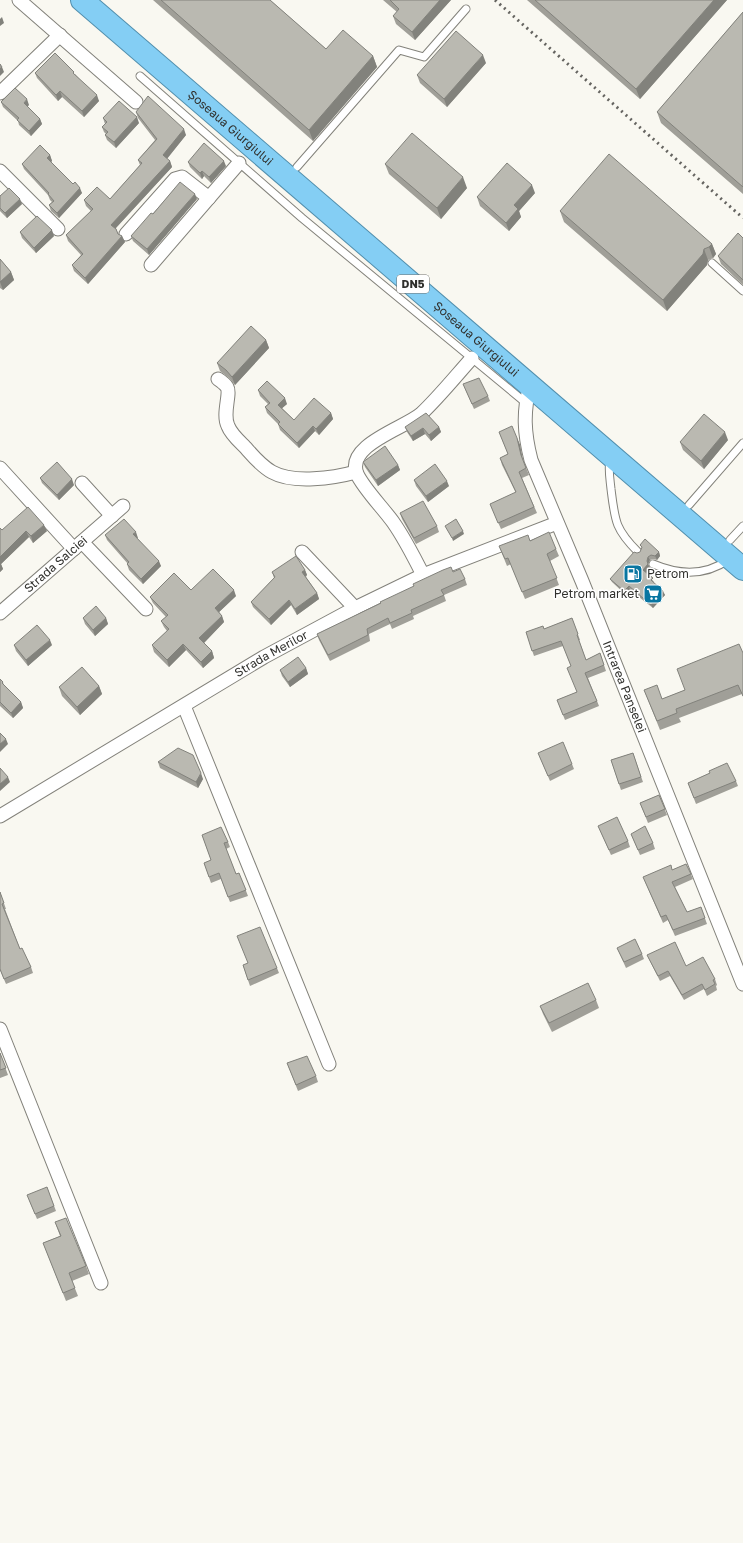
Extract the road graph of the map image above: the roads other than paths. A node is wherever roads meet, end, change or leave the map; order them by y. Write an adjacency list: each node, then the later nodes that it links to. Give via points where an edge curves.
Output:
1 (19, 0): 5 (street)
2 (82, 0): 20 (highway, Șoseaua Giurgiului / DN5)
3 (104, 0): 10 (highway, Șoseaua Giurgiului / DN5)
4 (466, 9): 10 (lane, via 424,57 398,50)
5 (60, 35): 7 (street); 8 (street)
6 (140, 76): 9 (lane)
7 (0, 93)
8 (136, 102)
9 (239, 163): 12 (street); 18 (lane)
10 (297, 167): 26 (highway, Șoseaua Giurgiului / DN5)
11 (0, 171): 13 (street)
12 (209, 198): 14 (street, via 182,177 175,179); 16 (street)
13 (58, 229)
14 (126, 234)
15 (712, 263): 17 (lane)
16 (151, 265)
17 (743, 291)
18 (472, 358): 20 (lane); 24 (street, via 419,416 370,444 355,463)
19 (218, 379): 24 (street, via 227,388 229,395 226,404 228,427 259,462 272,472 284,477 310,478 340,477)
20 (528, 394): 22 (highway, Șoseaua Giurgiului / DN5); 29 (street, Intrarea Panselei, via 526,441 531,460)
21 (743, 443): 26 (lane)
22 (611, 455): 31 (highway, Șoseaua Giurgiului / DN5); 33 (lane, via 609,476 617,524)
23 (0, 468): 30 (street)
24 (356, 472): 35 (street, via 408,545)
25 (82, 484): 28 (street)
26 (689, 505): 31 (highway, Șoseaua Giurgiului / DN5)
27 (123, 506): 28 (street, Strada Salciei)
28 (112, 516): 30 (street, Strada Salciei)
29 (557, 523): 35 (street, Strada Merilor); 41 (street, Intrarea Panselei)
30 (78, 545): 37 (street); 38 (street, Strada Salciei)
31 (738, 549): 34 (lane, via 720,566 708,570 675,572)
32 (302, 552): 36 (street)
33 (638, 552)
34 (653, 564)
35 (423, 575): 36 (street, Strada Merilor)
36 (355, 608): 39 (street, Strada Merilor)
37 (146, 609)
38 (0, 613)
39 (184, 706): 40 (street, Strada Merilor); 43 (street)
40 (0, 816)
41 (743, 984)
42 (0, 1029): 44 (street)
43 (329, 1064)
44 (101, 1283)

